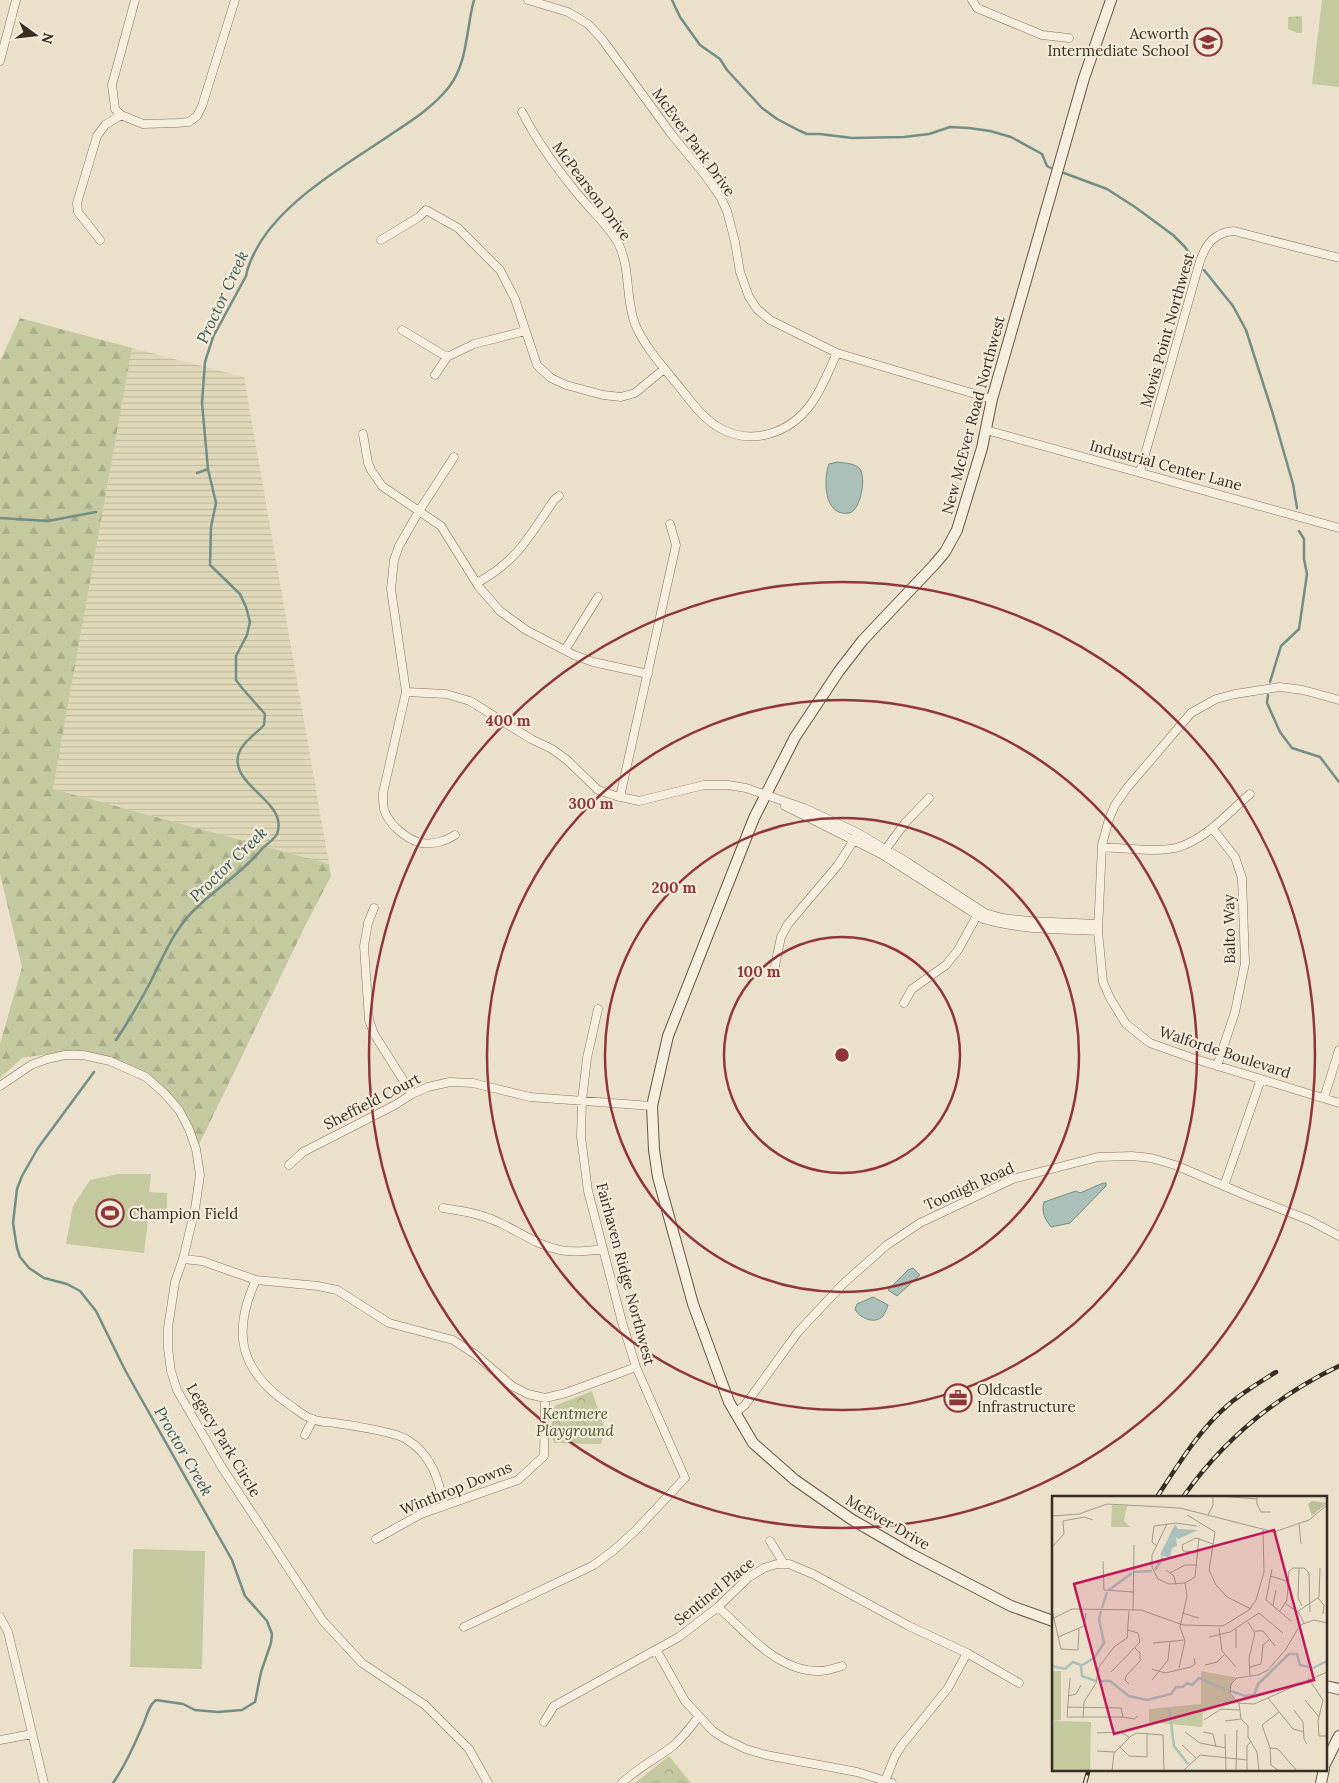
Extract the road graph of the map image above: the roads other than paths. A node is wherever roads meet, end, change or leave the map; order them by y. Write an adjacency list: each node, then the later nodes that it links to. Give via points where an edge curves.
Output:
1 (16, 0): 8 (street)
2 (135, 0): 10 (street, via 112,85 115,109)
3 (235, 0): 10 (street, via 197,116 189,122 143,124)
4 (528, 0): 16 (street, McEver Park Drive, via 568,12 588,24 705,175 727,211 740,272 748,297 757,309 770,320)
5 (972, 0): 7 (street, via 977,8 1042,36)
6 (1111, 0): 20 (street, New McEver Road Northwest, via 1084,78)
7 (1069, 38)
8 (0, 60)
9 (522, 112): 18 (street, McPearson Drive, via 550,159 617,241 625,264 636,325)
10 (120, 115): 11 (street, via 105,125 97,136 77,203 78,212)
11 (100, 240)
12 (381, 240): 15 (street, via 426,210 458,228 500,270 515,300)
13 (1339, 258): 24 (street, Movis Point Northwest, via 1234,231 1220,234 1208,244 1200,261)
14 (402, 330): 17 (street)
15 (525, 331): 17 (street, via 474,344); 18 (street, via 537,365 551,378 603,396 620,397 635,393)
16 (837, 353): 18 (street, McPearson Drive, via 816,396 802,415 791,425 755,437 731,433 715,425); 20 (street, McEver Park Drive)
17 (446, 358): 19 (street)
18 (664, 369)
19 (435, 375)
20 (992, 399): 21 (street, New McEver Road Northwest)
21 (986, 430): 24 (street, Industrial Center Lane); 36 (street, New McEver Road Northwest, via 969,497 945,552 863,640 839,671 796,737)
22 (363, 434): 26 (street, via 368,463 382,486)
23 (454, 457): 26 (street)
24 (1140, 472): 28 (street, Industrial Center Lane)
25 (559, 496): 29 (street, via 522,548 496,572)
26 (419, 511): 29 (street, via 440,526); 33 (street, via 399,546 391,589)
27 (670, 524): 32 (street, via 676,545)
28 (1339, 528)
29 (477, 583): 31 (street, via 500,611 526,630)
30 (598, 597): 31 (street)
31 (565, 650): 32 (street, via 593,662)
32 (648, 674): 37 (street)
33 (406, 692): 37 (street, via 446,694 470,701 552,749 598,790); 40 (street, via 383,793 384,809 404,834 422,843 445,841)
34 (1339, 700): 42 (street, Walforde Boulevard, via 1280,687 1216,699 1191,713 1115,804)
35 (1250, 794): 39 (street)
36 (766, 795): 37 (street, via 728,785 704,785 639,801); 41 (street); 58 (street, New McEver Road Northwest, via 668,1036)
37 (620, 797)
38 (929, 798): 43 (street)
39 (1212, 828): 42 (street, via 1177,848); 51 (street, Balto Way, via 1235,857 1242,878 1245,963 1235,1012)
40 (455, 835)
41 (856, 837): 43 (street); 47 (street, via 838,865 788,924 781,936)
42 (1102, 847): 46 (street, Walforde Boulevard)
43 (883, 852): 45 (street)
44 (374, 908): 54 (street, via 364,946 369,1020 374,1034)
45 (978, 913): 46 (street, via 1001,925); 48 (street, via 946,965 912,989)
46 (1098, 928): 51 (street, Walforde Boulevard, via 1103,982 1126,1024 1150,1042)
47 (775, 966)
48 (904, 1003)
49 (598, 1009): 56 (street, Fairhaven Ridge Northwest)
50 (1339, 1050): 55 (street)
51 (1217, 1066): 52 (street, Walforde Boulevard)
52 (1261, 1079): 55 (street, Walforde Boulevard); 60 (street)
53 (0, 1086): 64 (street, Legacy Park Circle, via 31,1065 65,1055 110,1061 146,1077 155,1085 179,1110 189,1130 199,1165 200,1185)
54 (412, 1094): 56 (street, Sheffield Court, via 450,1082 473,1083 530,1097); 59 (street, Sheffield Court, via 303,1152)
55 (1324, 1098): 57 (street, Walforde Boulevard)
56 (582, 1100): 58 (street, Sheffield Court); 63 (street, Fairhaven Ridge Northwest, via 581,1138 588,1191)
57 (1339, 1103)
58 (652, 1106): 68 (street, New McEver Road Northwest, via 658,1177 693,1304)
59 (289, 1165)
60 (1224, 1186): 62 (street, Toonigh Road, via 1309,1220); 68 (street, Toonigh Road, via 1175,1165 1132,1156 1098,1157 1014,1179 920,1223 886,1245 798,1332)
61 (444, 1208): 63 (street, via 483,1216 539,1244 562,1251)
62 (1339, 1236)
63 (603, 1249): 66 (street, Fairhaven Ridge Northwest)
64 (183, 1259): 65 (street, via 202,1261); 94 (street, Legacy Park Circle, via 175,1282 168,1348 177,1390 193,1420 323,1621 362,1663 425,1705 468,1749)
65 (256, 1280): 67 (street, via 337,1290 389,1322 453,1340 512,1386); 69 (street, via 243,1318 243,1341 248,1361 275,1394)
66 (636, 1367): 67 (street); 78 (street, Fairhaven Ridge Northwest, via 685,1478 614,1550 594,1564)
67 (545, 1398): 71 (street, Winthrop Downs, via 544,1456 518,1480)
68 (735, 1413): 77 (street, McEver Drive, via 753,1442 782,1470 851,1519 1011,1606)
69 (313, 1420): 70 (street); 71 (street, via 405,1438 431,1463)
70 (305, 1435)
71 (444, 1506): 72 (street, Winthrop Downs, via 421,1514)
72 (376, 1539)
73 (770, 1541): 74 (street)
74 (784, 1564): 75 (street, Sentinel Place, via 756,1572); 80 (street, via 813,1574)
75 (718, 1606): 79 (street, Sentinel Place); 81 (street, via 768,1653 779,1659 812,1671)
76 (0, 1617): 87 (street, via 8,1632)
77 (1052, 1621)
78 (464, 1627)
79 (657, 1651): 85 (street, via 685,1700); 86 (street, Sentinel Place, via 554,1706)
80 (967, 1653): 82 (street); 92 (street, via 948,1688 895,1756)
81 (842, 1666)
82 (1018, 1683)
83 (1326, 1686): 84 (street)
84 (1339, 1689)
85 (699, 1716): 92 (street, via 713,1731 746,1749 857,1772); 95 (street, via 688,1732 672,1746)
86 (544, 1722)
87 (32, 1734): 89 (street); 93 (street)
88 (1339, 1736): 90 (street)
89 (0, 1740)
90 (1326, 1762)
91 (1324, 1770): 96 (street)
92 (888, 1782)
93 (44, 1783)
94 (488, 1783)
95 (622, 1783)
96 (1321, 1783)

